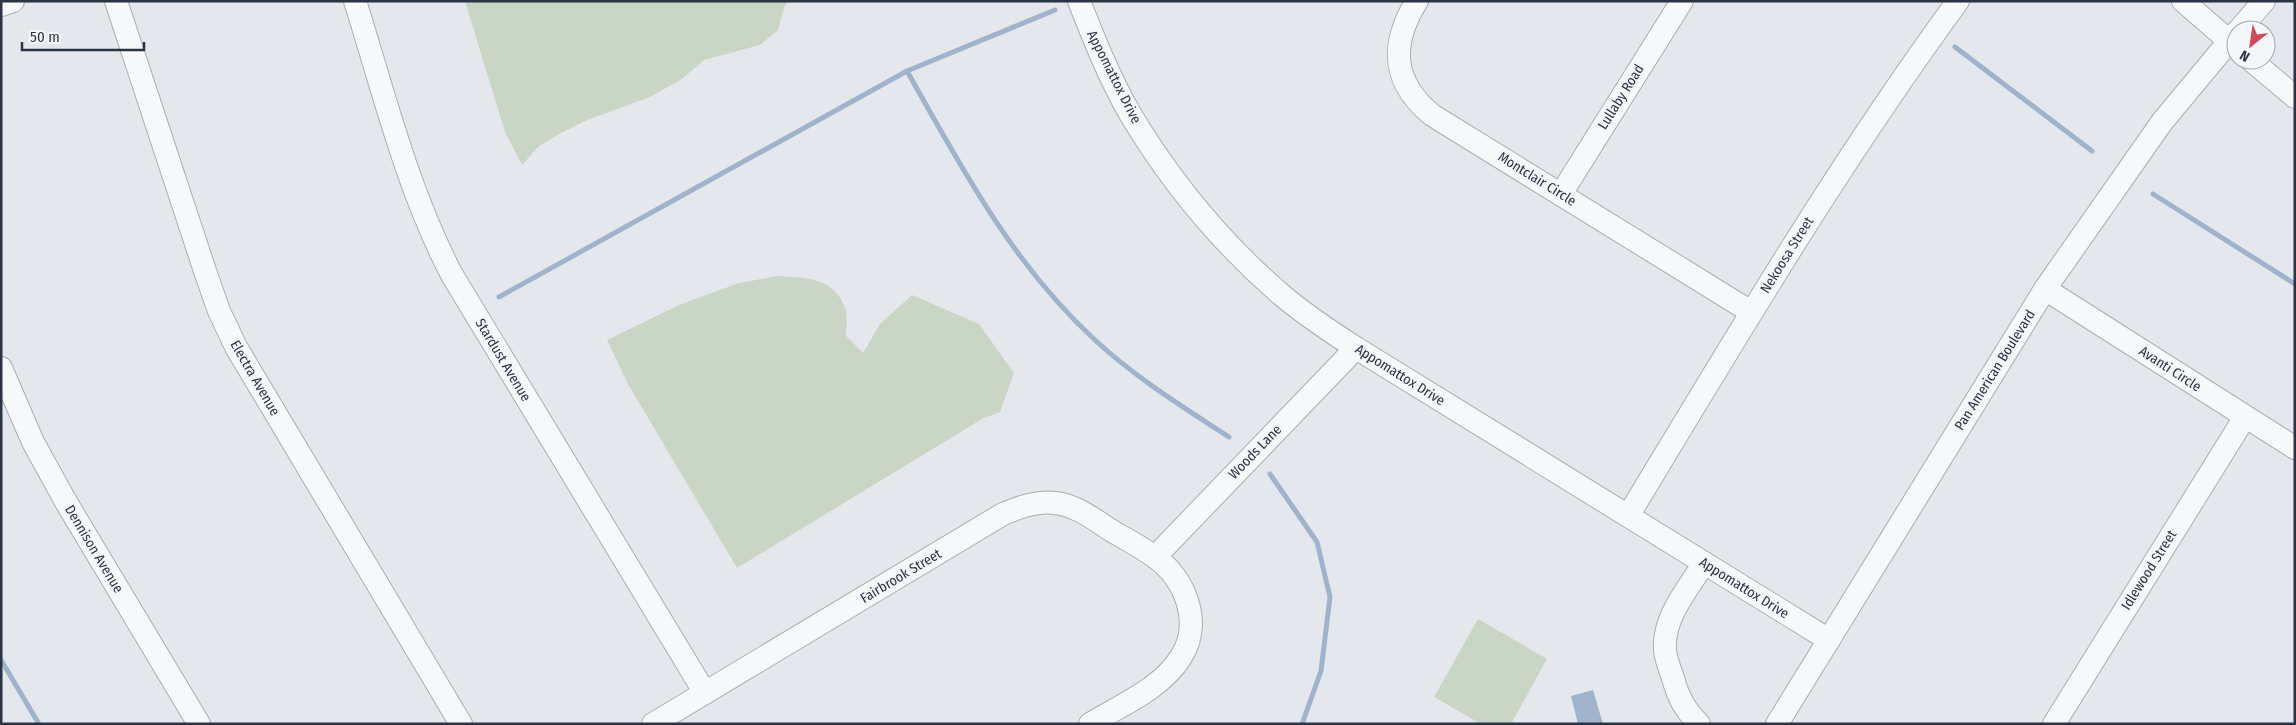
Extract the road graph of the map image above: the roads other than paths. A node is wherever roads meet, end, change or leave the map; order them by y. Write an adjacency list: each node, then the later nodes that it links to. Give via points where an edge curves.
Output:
1 (13, 1): 10 (street)
2 (116, 1): 29 (street, Electra Avenue, via 219,311 236,346)
3 (355, 1): 27 (street, Stardust Avenue, via 419,206 435,242 457,284)
4 (1078, 1): 19 (street, Appomattox Drive, via 1102,59 1129,111 1201,215 1285,298)
5 (1417, 1): 16 (street, Montclair Circle, via 1401,31 1398,47 1408,89 1432,115)
6 (1682, 1): 16 (street, Lullaby Road)
7 (1958, 1): 18 (street, Nekoosa Street, via 1898,83)
8 (2183, 1): 12 (street)
9 (2264, 1): 11 (street, Pan American Boulevard)
10 (1, 5)
11 (2249, 20)
12 (2226, 32)
13 (2226, 48): 17 (street, Pan American Boulevard, via 2156,129)
14 (2264, 70): 15 (street)
15 (2295, 97)
16 (1561, 194): 18 (street, Montclair Circle)
17 (2045, 289): 21 (street, Avanti Circle); 26 (street, Pan American Boulevard)
18 (1751, 312): 23 (street, Nekoosa Street)
19 (1356, 348): 23 (street, Appomattox Drive); 24 (street, Woods Lane)
20 (1, 368): 28 (street, Dennison Avenue, via 33,442 66,502)
21 (2245, 417): 22 (street, Avanti Circle); 34 (street, Idlewood Street)
22 (2295, 448)
23 (1628, 516): 25 (street, Appomattox Drive)
24 (1155, 557): 27 (street, Fairbrook Street, via 1070,507 1044,502 1018,508); 31 (street, Fairbrook Street, via 1171,571 1182,587 1190,608 1191,622 1183,655 1159,682)
25 (1704, 563): 26 (street, Appomattox Drive); 32 (street, via 1674,610 1666,630 1664,650 1678,697)
26 (1829, 640): 33 (street, Pan American Boulevard)
27 (705, 693): 30 (street, Fairbrook Street)
28 (199, 724)
29 (462, 724)
30 (653, 724)
31 (1090, 724)
32 (1699, 724)
33 (1777, 724)
34 (2054, 724)

